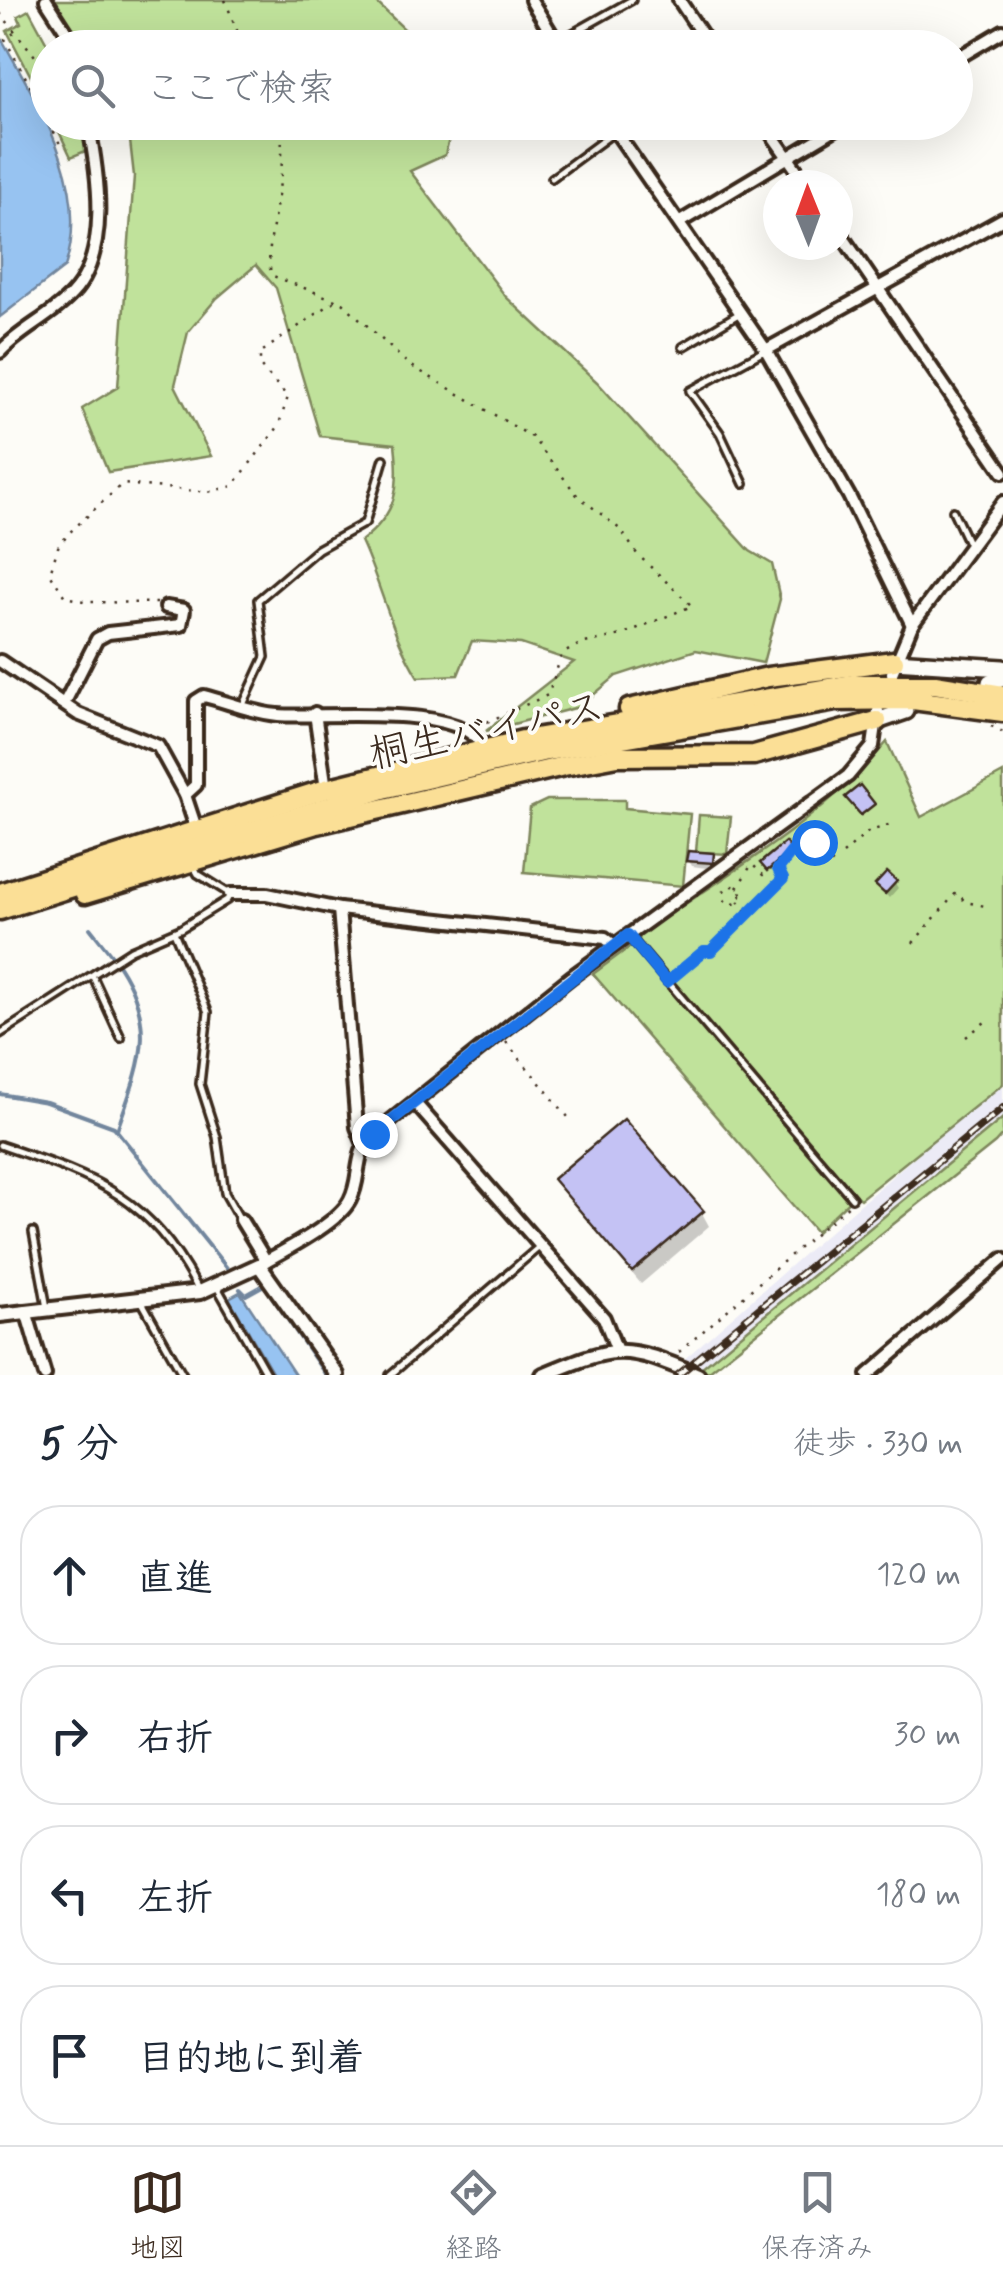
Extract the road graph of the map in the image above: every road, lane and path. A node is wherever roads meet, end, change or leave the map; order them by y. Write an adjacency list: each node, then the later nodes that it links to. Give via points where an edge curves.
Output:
1 (46, 0): 7 (street)
2 (226, 0): 8 (path)
3 (531, 0): 9 (street)
4 (632, 0): 10 (lane)
5 (679, 0): 11 (street)
6 (0, 13): 13 (path)
7 (65, 30)
8 (237, 30)
9 (549, 30)
10 (583, 30)
11 (699, 30)
12 (1003, 31): 14 (street)
13 (14, 33): 15 (path); 16 (path, via 5,39)
14 (973, 49)
15 (30, 51)
16 (30, 79)
17 (58, 140): 24 (path)
18 (91, 140): 36 (street, via 97,176 89,270 70,297)
19 (282, 140): 32 (path, via 282,192 268,269 280,280)
20 (597, 140): 27 (lane)
21 (621, 140): 29 (street)
22 (776, 140): 25 (street)
23 (818, 140): 25 (street)
24 (61, 146)
25 (788, 158): 26 (street); 29 (street)
26 (796, 170)
27 (552, 178)
28 (1003, 219): 31 (street)
29 (680, 222): 33 (street)
30 (853, 252): 31 (street)
31 (878, 288): 35 (street); 38 (street)
32 (336, 300): 43 (path, via 260,353 260,366 288,397 278,427 240,479 208,492 122,484 58,547 50,572 65,597); 56 (path, via 408,364 532,437 577,496 621,530 692,606 562,654 548,695 481,722)
33 (740, 313): 34 (lane); 35 (street)
34 (683, 346)
35 (766, 350): 39 (lane, via 690,391); 44 (street)
36 (0, 352)
37 (384, 458): 50 (lane, via 364,523 318,549 258,600 265,657)
38 (1003, 472)
39 (744, 484)
40 (1003, 502): 42 (street)
41 (953, 511): 42 (lane)
42 (972, 549): 44 (street)
43 (166, 607): 49 (street, via 184,610 184,621 97,639)
44 (912, 625): 46 (street)
45 (0, 661): 49 (street)
46 (893, 667): 47 (main road); 55 (highway, via 768,678 563,724)
47 (1003, 668)
48 (999, 685): 55 (highway, 桐生バイパス, via 836,685)
49 (64, 704): 58 (street, via 158,746)
50 (242, 707): 53 (street, via 275,715); 58 (street, via 204,696 196,701 196,785)
51 (906, 711): 54 (main road)
52 (1003, 712): 68 (highway, 桐生バイパス, via 913,700 836,701 542,752 387,788)
53 (315, 713): 56 (street, via 399,715); 57 (street)
54 (878, 716): 63 (highway, via 754,755 618,756 564,766 317,824); 75 (street, via 869,754 840,783)
55 (524, 740): 56 (highway, 桐生バイパス)
56 (478, 741): 57 (highway, 桐生バイパス)
57 (326, 789): 60 (highway, 桐生バイパス)
58 (185, 795): 60 (street)
59 (892, 824): 61 (path, via 868,832)
60 (197, 831): 66 (highway, 桐生バイパス)
61 (843, 854)
62 (784, 861): 64 (path, via 801,840 814,842); 65 (path, via 763,875 752,864); 79 (path, via 778,869 783,879 711,951)
63 (193, 864): 67 (lane); 68 (highway, via 76,896)
64 (837, 868)
65 (738, 888): 69 (path); 69 (path, via 724,894 727,902)
66 (0, 893)
67 (230, 894): 71 (street); 74 (lane)
68 (29, 900): 72 (highway, 桐生バイパス)
69 (738, 901): 73 (path)
70 (985, 906): 76 (path, via 956,893)
71 (340, 908): 77 (street, via 606,938); 87 (street, via 357,1127)
72 (0, 910)
73 (746, 910)
74 (174, 932): 78 (lane, via 144,942); 90 (lane, via 208,1012 200,1084 225,1193)
75 (628, 935): 77 (street); 79 (lane)
76 (913, 943)
77 (614, 945): 85 (street)
78 (93, 977): 81 (lane); 83 (lane)
79 (667, 982): 89 (lane)
80 (985, 1022): 82 (path)
81 (0, 1034)
82 (966, 1037)
83 (121, 1038)
84 (505, 1041): 86 (path)
85 (415, 1102): 87 (street); 92 (street)
86 (568, 1118)
87 (364, 1144): 94 (street, via 343,1210)
88 (0, 1145): 96 (lane, via 110,1187 164,1232)
89 (852, 1198): 102 (path, via 847,1210)
90 (241, 1220): 94 (street)
91 (33, 1232): 98 (lane)
92 (541, 1246): 101 (street, via 604,1318); 107 (lane)
93 (1003, 1259): 110 (street)
94 (263, 1263): 95 (street); 106 (street)
95 (217, 1287): 96 (street); 105 (lane)
96 (200, 1292): 97 (street)
97 (141, 1299): 98 (street); 104 (lane)
98 (47, 1308): 99 (street)
99 (26, 1311): 100 (street); 103 (street)
100 (0, 1316)
101 (616, 1348): 102 (street); 108 (street)
102 (673, 1364): 109 (street)
103 (45, 1375)
104 (183, 1375)
105 (267, 1375)
106 (337, 1375)
107 (390, 1375)
108 (543, 1375)
109 (698, 1375)
110 (868, 1375)

